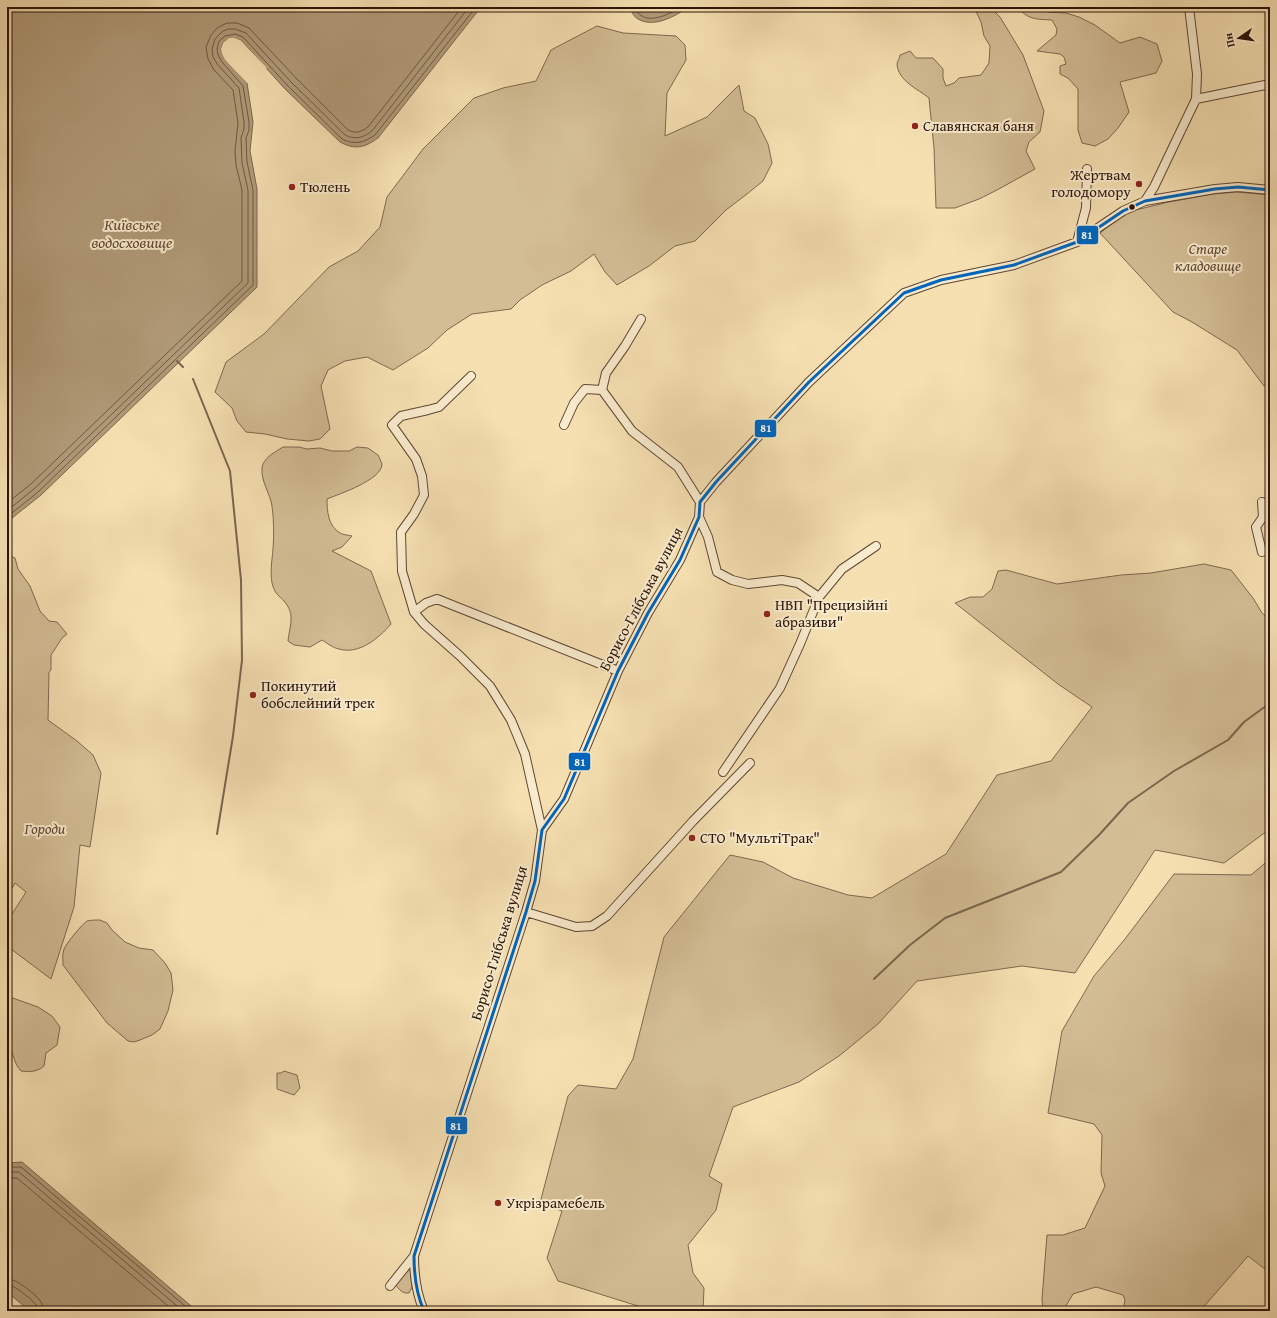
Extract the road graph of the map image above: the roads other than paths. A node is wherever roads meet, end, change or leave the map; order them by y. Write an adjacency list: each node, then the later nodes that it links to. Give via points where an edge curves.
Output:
1 (1189, 7): 3 (street, via 1197,74)
2 (1270, 84): 3 (street)
3 (1196, 100): 6 (street)
4 (1086, 169): 7 (street, via 1086,208)
5 (1270, 190): 6 (street, via 1238,187 1215,189)
6 (1145, 201): 7 (street, via 1123,211)
7 (1077, 242): 12 (street, via 1014,265 941,280 904,293 809,382)
8 (641, 319): 10 (street, via 606,373)
9 (471, 376): 18 (street, via 439,407 401,416 392,425 416,459 422,476 424,495 401,532 402,571)
10 (602, 390): 11 (street, via 585,389 574,403); 12 (street, via 632,431 678,467)
11 (564, 425)
12 (700, 502): 14 (street, Борисо-Глібська вулиця)
13 (1262, 502): 16 (street, via 1263,517 1256,527)
14 (699, 517): 17 (street, via 708,537 717,572 732,580 748,584 782,580 798,583); 19 (street, Борисо-Глібська вулиця, via 680,560 648,613)
15 (876, 546): 17 (street, via 842,569)
16 (1262, 552)
17 (819, 596): 21 (street, via 780,688)
18 (414, 612): 19 (street, via 437,598); 22 (street, via 490,686 511,720 525,754)
19 (618, 671): 22 (street, Борисо-Глібська вулиця, via 564,799)
20 (750, 763): 23 (street, via 607,916 592,926 576,927)
21 (723, 772)
22 (542, 830): 23 (street, Борисо-Глібська вулиця, via 535,882)
23 (526, 912): 24 (street, Борисо-Глібська вулиця)
24 (414, 1256): 25 (street, Борисо-Глібська вулиця); 26 (street, Борисо-Глібська вулиця, via 414,1279)
25 (390, 1286)
26 (424, 1311)

